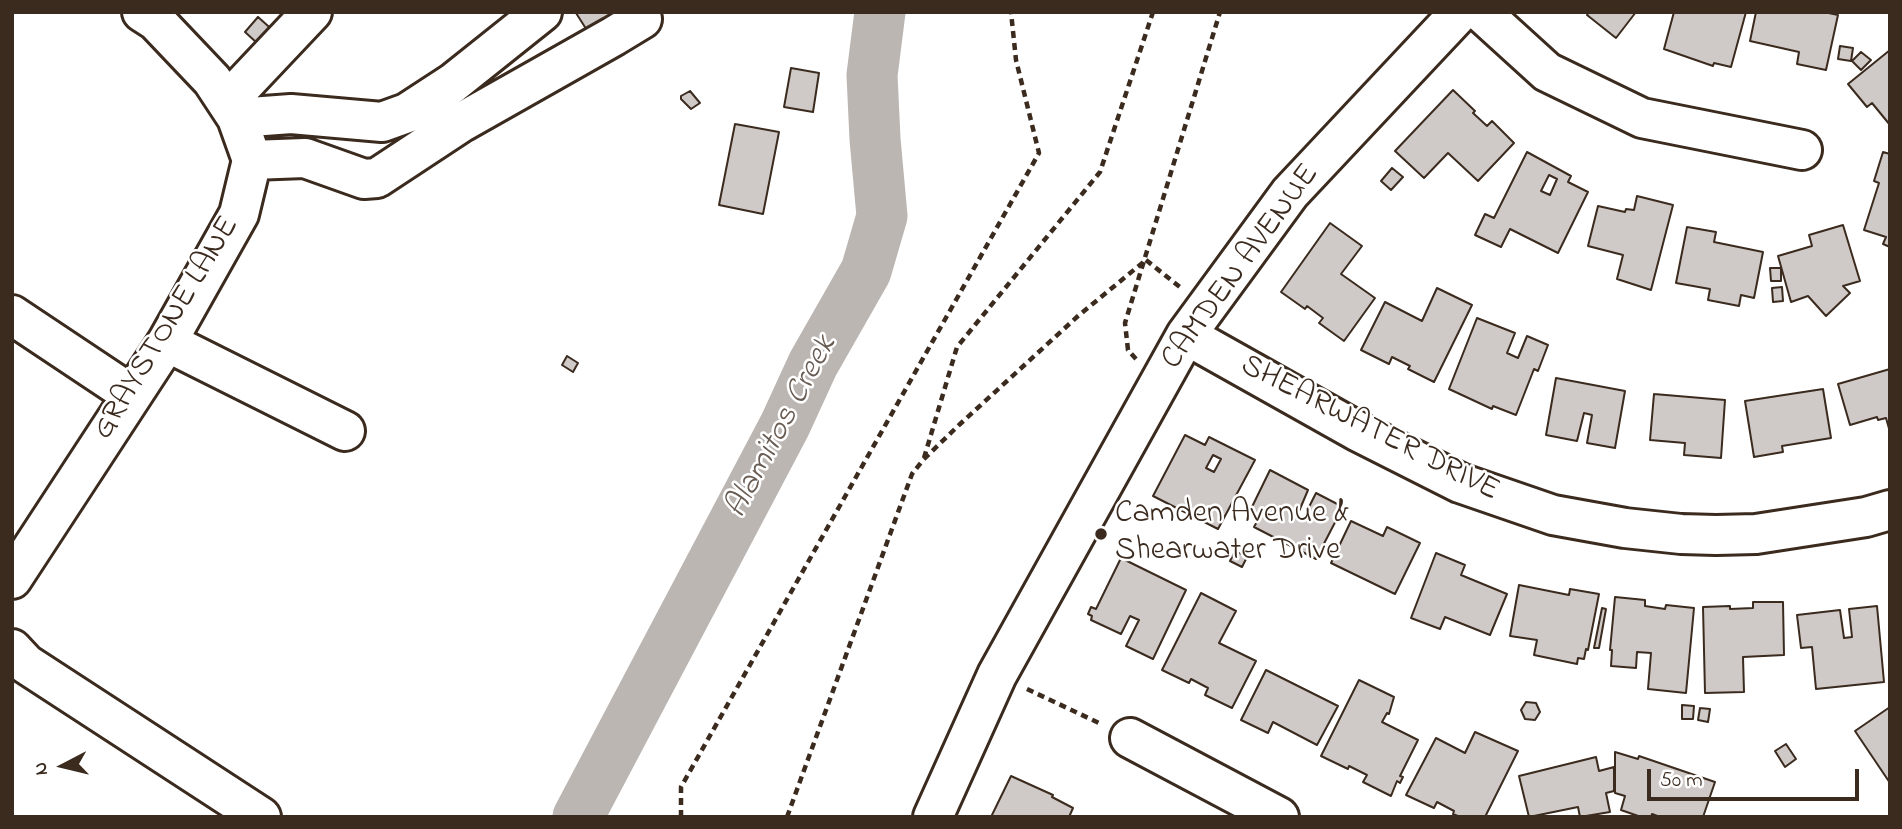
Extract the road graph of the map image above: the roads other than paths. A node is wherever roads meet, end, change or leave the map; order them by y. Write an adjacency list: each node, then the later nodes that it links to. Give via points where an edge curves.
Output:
1 (142, 12): 7 (street, via 212,80)
2 (312, 12): 7 (street)
3 (542, 12): 7 (street, via 453,83 407,113 382,122)
4 (640, 12): 9 (street, via 642,19 462,122 377,178 365,179 305,158)
5 (1460, 12): 11 (street, CAMDEN AVENUE, via 1290,193)
6 (1481, 12): 8 (street, via 1547,72 1642,118)
7 (232, 110): 9 (street)
8 (1802, 150)
9 (252, 160): 12 (street, GRAYSTONE LANE, via 239,215)
10 (12, 315): 13 (street)
11 (1196, 321): 15 (street, SHEARWATER DRIVE, via 1357,431 1460,483 1553,515 1625,528 1716,535 1756,534); 20 (street, CAMDEN AVENUE, via 997,675)
12 (167, 342): 13 (street, GRAYSTONE LANE); 14 (street)
13 (132, 395): 16 (street, GRAYSTONE LANE)
14 (345, 431)
15 (1890, 510)
16 (12, 579)
17 (12, 649): 19 (street, via 26,664)
18 (1129, 738): 21 (street)
19 (261, 817)
20 (933, 817)
21 (1279, 817)

